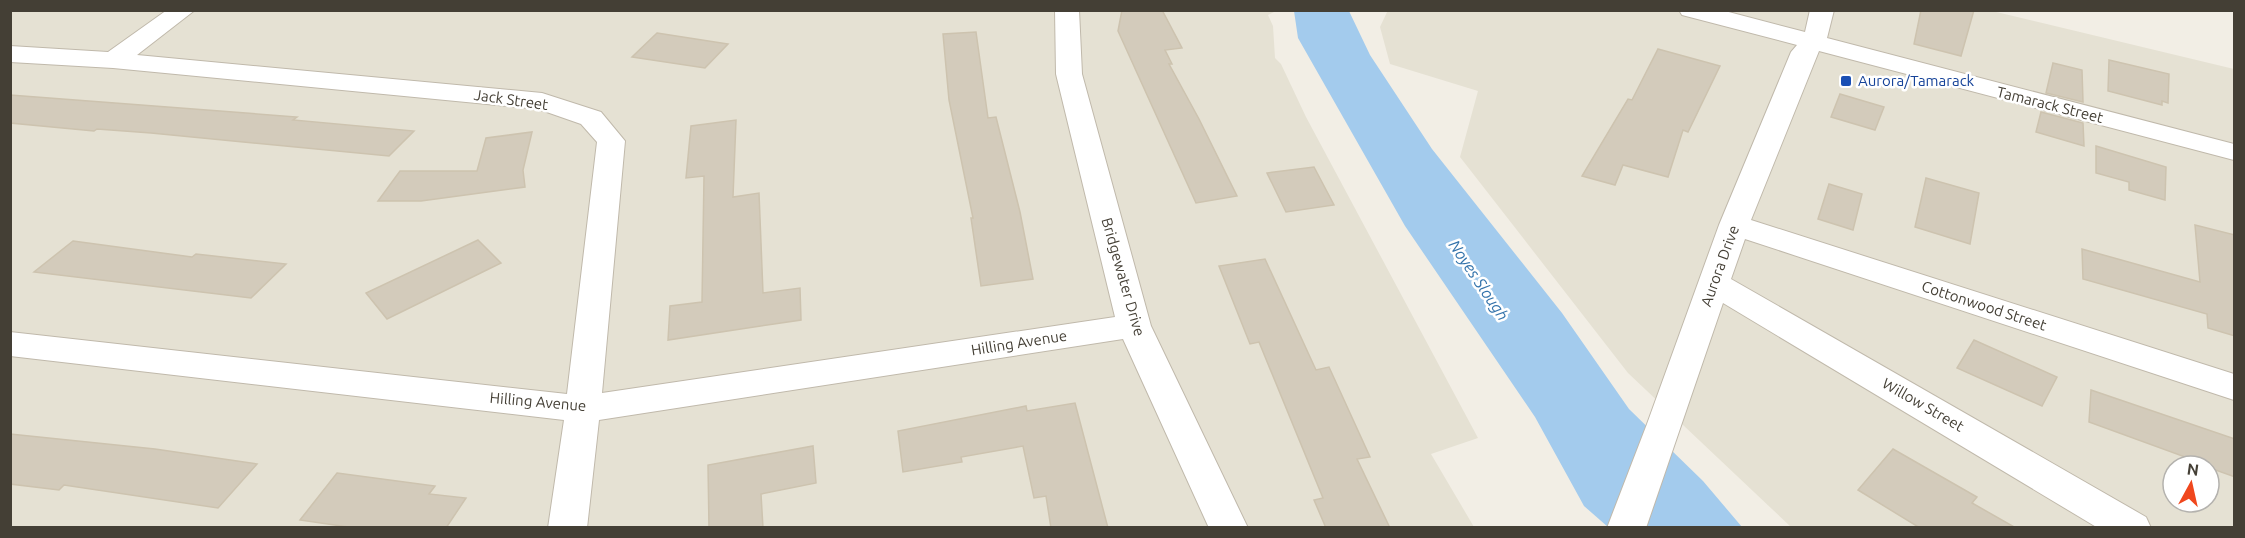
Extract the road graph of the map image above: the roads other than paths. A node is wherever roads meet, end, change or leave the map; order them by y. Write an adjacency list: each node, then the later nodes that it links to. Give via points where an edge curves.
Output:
1 (183, 10): 7 (street)
2 (1067, 10): 11 (street, Bridgewater Drive, via 1069,74)
3 (1691, 10): 5 (street, Tamarack Street)
4 (1822, 10): 5 (street, Aurora Drive)
5 (1813, 44): 8 (street, Tamarack Street); 9 (street, Aurora Drive, via 1804,52)
6 (10, 54): 7 (street, Jack Street)
7 (113, 60): 14 (street, Jack Street, via 542,101 591,118 611,141)
8 (2235, 152)
9 (1734, 225): 10 (street, Aurora Drive); 13 (street, Cottonwood Street)
10 (1713, 283): 17 (street, Aurora Drive); 18 (street, Willow Street)
11 (1134, 326): 14 (street, Hilling Avenue); 16 (street, Bridgewater Drive)
12 (10, 344): 14 (street, Hilling Avenue)
13 (2235, 387)
14 (583, 409): 15 (street, Jack Street)
15 (567, 528)
16 (1229, 528)
17 (1626, 528)
18 (2132, 528)

